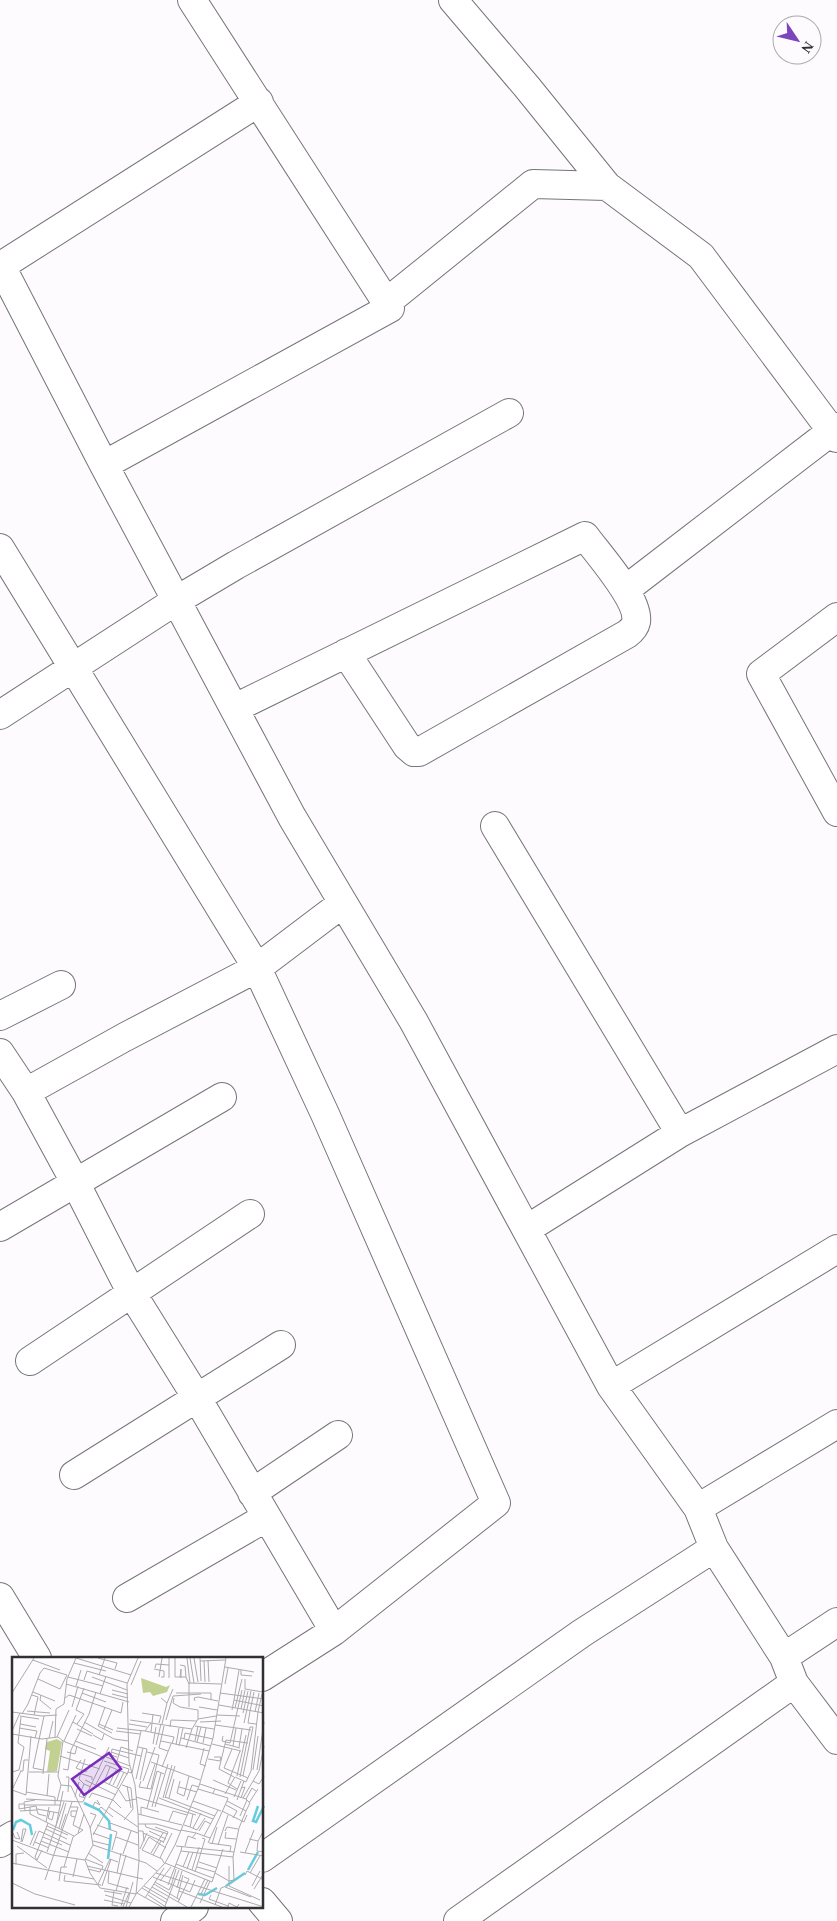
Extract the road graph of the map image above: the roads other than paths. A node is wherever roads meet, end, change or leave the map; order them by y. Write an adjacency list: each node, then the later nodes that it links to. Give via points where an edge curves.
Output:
1 (192, 0): 3 (street)
2 (453, 0): 4 (street)
3 (259, 102): 5 (street); 6 (street)
4 (607, 186): 6 (street, via 533,184); 8 (street, via 701,256)
5 (0, 265): 9 (street)
6 (386, 302): 9 (street, via 390,308)
7 (509, 413): 12 (street)
8 (835, 432): 11 (street)
9 (104, 464): 12 (street)
10 (0, 548): 15 (street)
11 (625, 590): 14 (street, via 585,536); 14 (street, via 636,621 627,634 419,752 407,746)
12 (178, 600): 15 (street); 16 (street)
13 (837, 617): 18 (street, via 761,674)
14 (346, 653): 16 (street)
15 (74, 668): 17 (street); 21 (street)
16 (235, 708): 20 (street, via 292,817)
17 (0, 715)
18 (837, 812)
19 (495, 826): 28 (street)
20 (343, 903): 21 (street); 32 (street, via 414,1022)
21 (257, 968): 26 (street); 49 (street, via 325,1114 496,1503)
22 (61, 985): 23 (street)
23 (0, 1016)
24 (837, 1049): 28 (street)
25 (0, 1053): 26 (street)
26 (26, 1092): 29 (street)
27 (222, 1097): 29 (street)
28 (680, 1133): 32 (street)
29 (75, 1182): 31 (street); 34 (street)
30 (250, 1214): 34 (street)
31 (0, 1227)
32 (527, 1229): 37 (street)
33 (837, 1248): 37 (street)
34 (131, 1292): 36 (street); 38 (street)
35 (281, 1345): 38 (street)
36 (30, 1361)
37 (611, 1386): 43 (street)
38 (197, 1398): 41 (street); 42 (street)
39 (837, 1424): 43 (street)
40 (338, 1435): 42 (street)
41 (74, 1475)
42 (252, 1492): 44 (street)
43 (698, 1508): 45 (street)
44 (267, 1517): 47 (street); 49 (street)
45 (714, 1548): 51 (street); 57 (street, via 582,1633)
46 (0, 1598): 50 (street)
47 (127, 1598)
48 (837, 1622): 51 (street)
49 (334, 1631): 52 (street)
50 (36, 1657)
51 (784, 1657): 53 (street)
52 (264, 1676)
53 (794, 1683): 54 (street); 62 (street)
54 (837, 1740)
55 (12, 1836): 56 (street)
56 (0, 1844)
57 (264, 1857)
58 (264, 1904): 61 (street)
59 (193, 1908): 60 (street)
60 (175, 1921)
61 (278, 1921)
62 (458, 1921)

